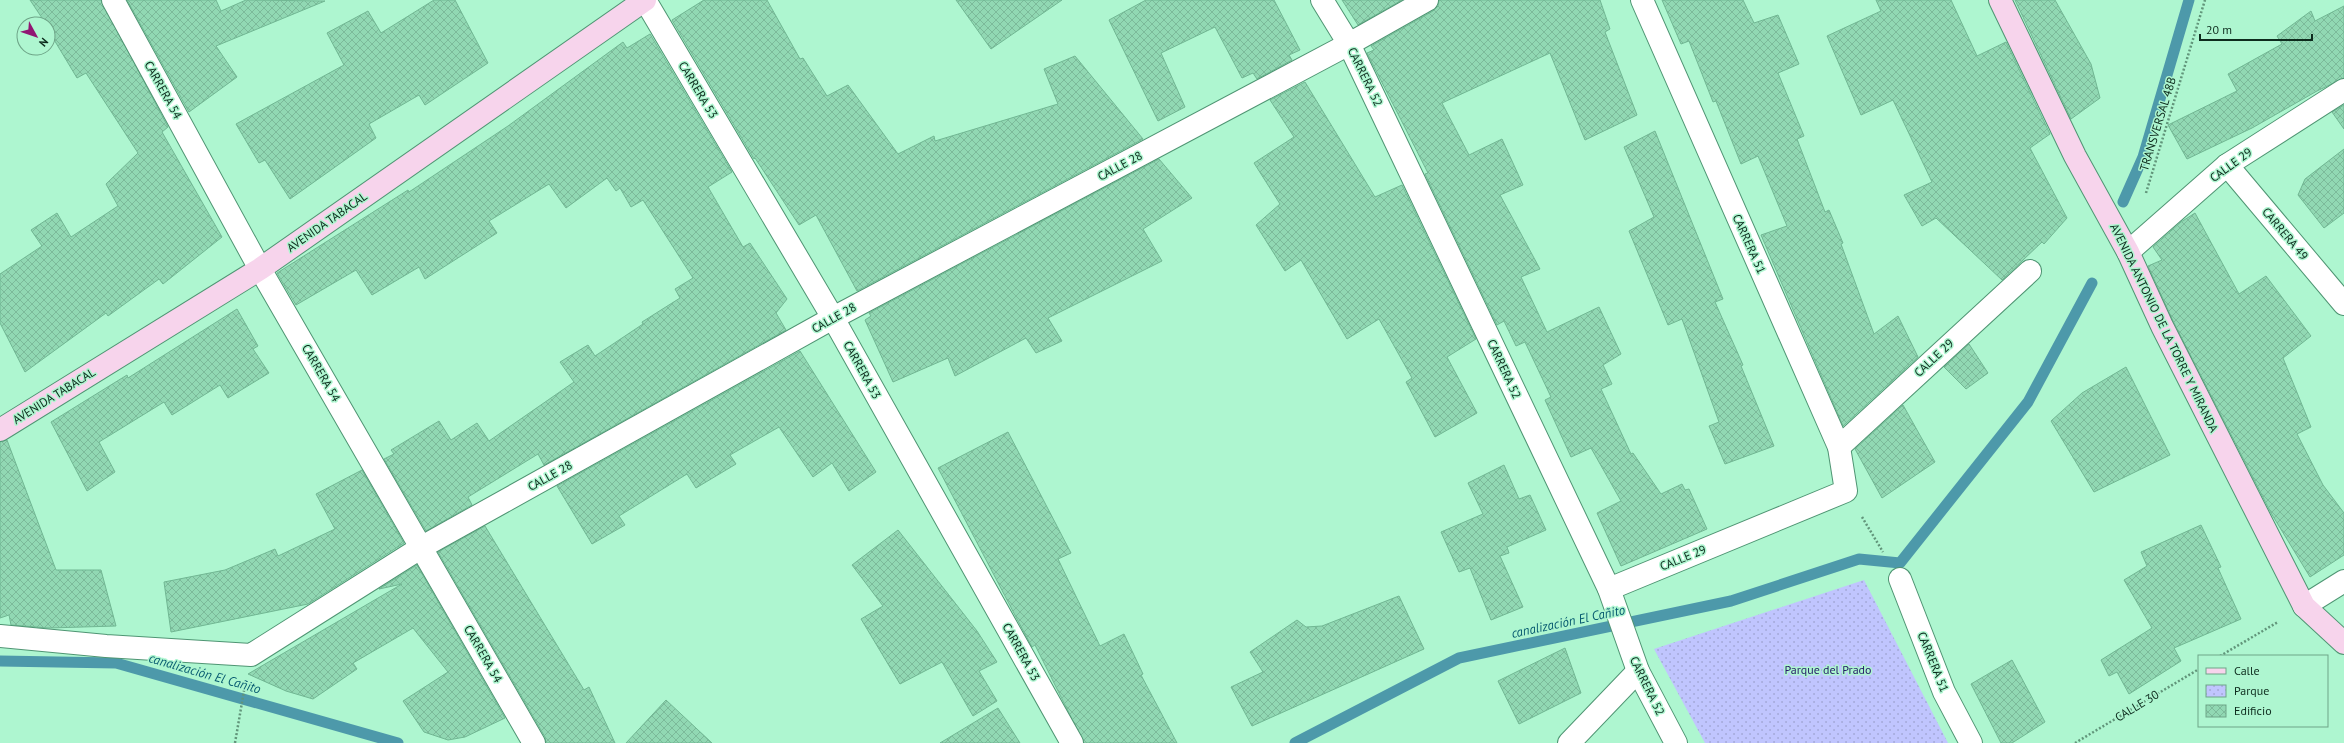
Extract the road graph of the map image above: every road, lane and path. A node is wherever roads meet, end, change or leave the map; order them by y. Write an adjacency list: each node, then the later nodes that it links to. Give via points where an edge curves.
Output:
1 (114, 0): 13 (street, CARRERA 54)
2 (645, 0): 13 (street, AVENIDA TABACAL); 16 (street, CARRERA 53)
3 (1322, 0): 8 (street, CARRERA 52)
4 (1427, 0): 8 (street, CALLE 28)
5 (1642, 0): 18 (street, CARRERA 51)
6 (2000, 0): 12 (street, AVENIDA ANTONIO DE LA TORRE Y MIRANDA, via 2075,156)
7 (2205, 0): 11 (path, TRANSVERSAL 48B)
8 (1349, 44): 16 (street, CALLE 28); 23 (street, CARRERA 52)
9 (2344, 90): 10 (street, CALLE 29)
10 (2227, 165): 12 (street, CALLE 29); 15 (street, CARRERA 49)
11 (2144, 199)
12 (2123, 244): 24 (street, AVENIDA ANTONIO DE LA TORRE Y MIRANDA)
13 (260, 269): 17 (street, AVENIDA TABACAL); 20 (street, CARRERA 54)
14 (2030, 271): 18 (street, CALLE 29)
15 (2344, 304)
16 (833, 318): 20 (street, CALLE 28); 33 (street, CARRERA 53)
17 (0, 430)
18 (1839, 447): 19 (street, CARRERA 51)
19 (1846, 491): 21 (path); 23 (street, CALLE 29)
20 (422, 547): 27 (street, CALLE 28); 32 (street, CARRERA 54)
21 (1900, 579): 36 (street, CARRERA 51, via 1944,692)
22 (2344, 581): 24 (street)
23 (1609, 589): 30 (street, CARRERA 52)
24 (2304, 606): 26 (street, AVENIDA ANTONIO DE LA TORRE Y MIRANDA); 28 (path)
25 (0, 636): 27 (street)
26 (2344, 643)
27 (251, 655): 31 (path)
28 (2222, 655)
29 (2198, 670): 37 (path, CALLE 30)
30 (1638, 671): 34 (street); 35 (street, CARRERA 52)
31 (235, 743)
32 (534, 743)
33 (1072, 743)
34 (1569, 743)
35 (1676, 743)
36 (1971, 743)
37 (2074, 743)

